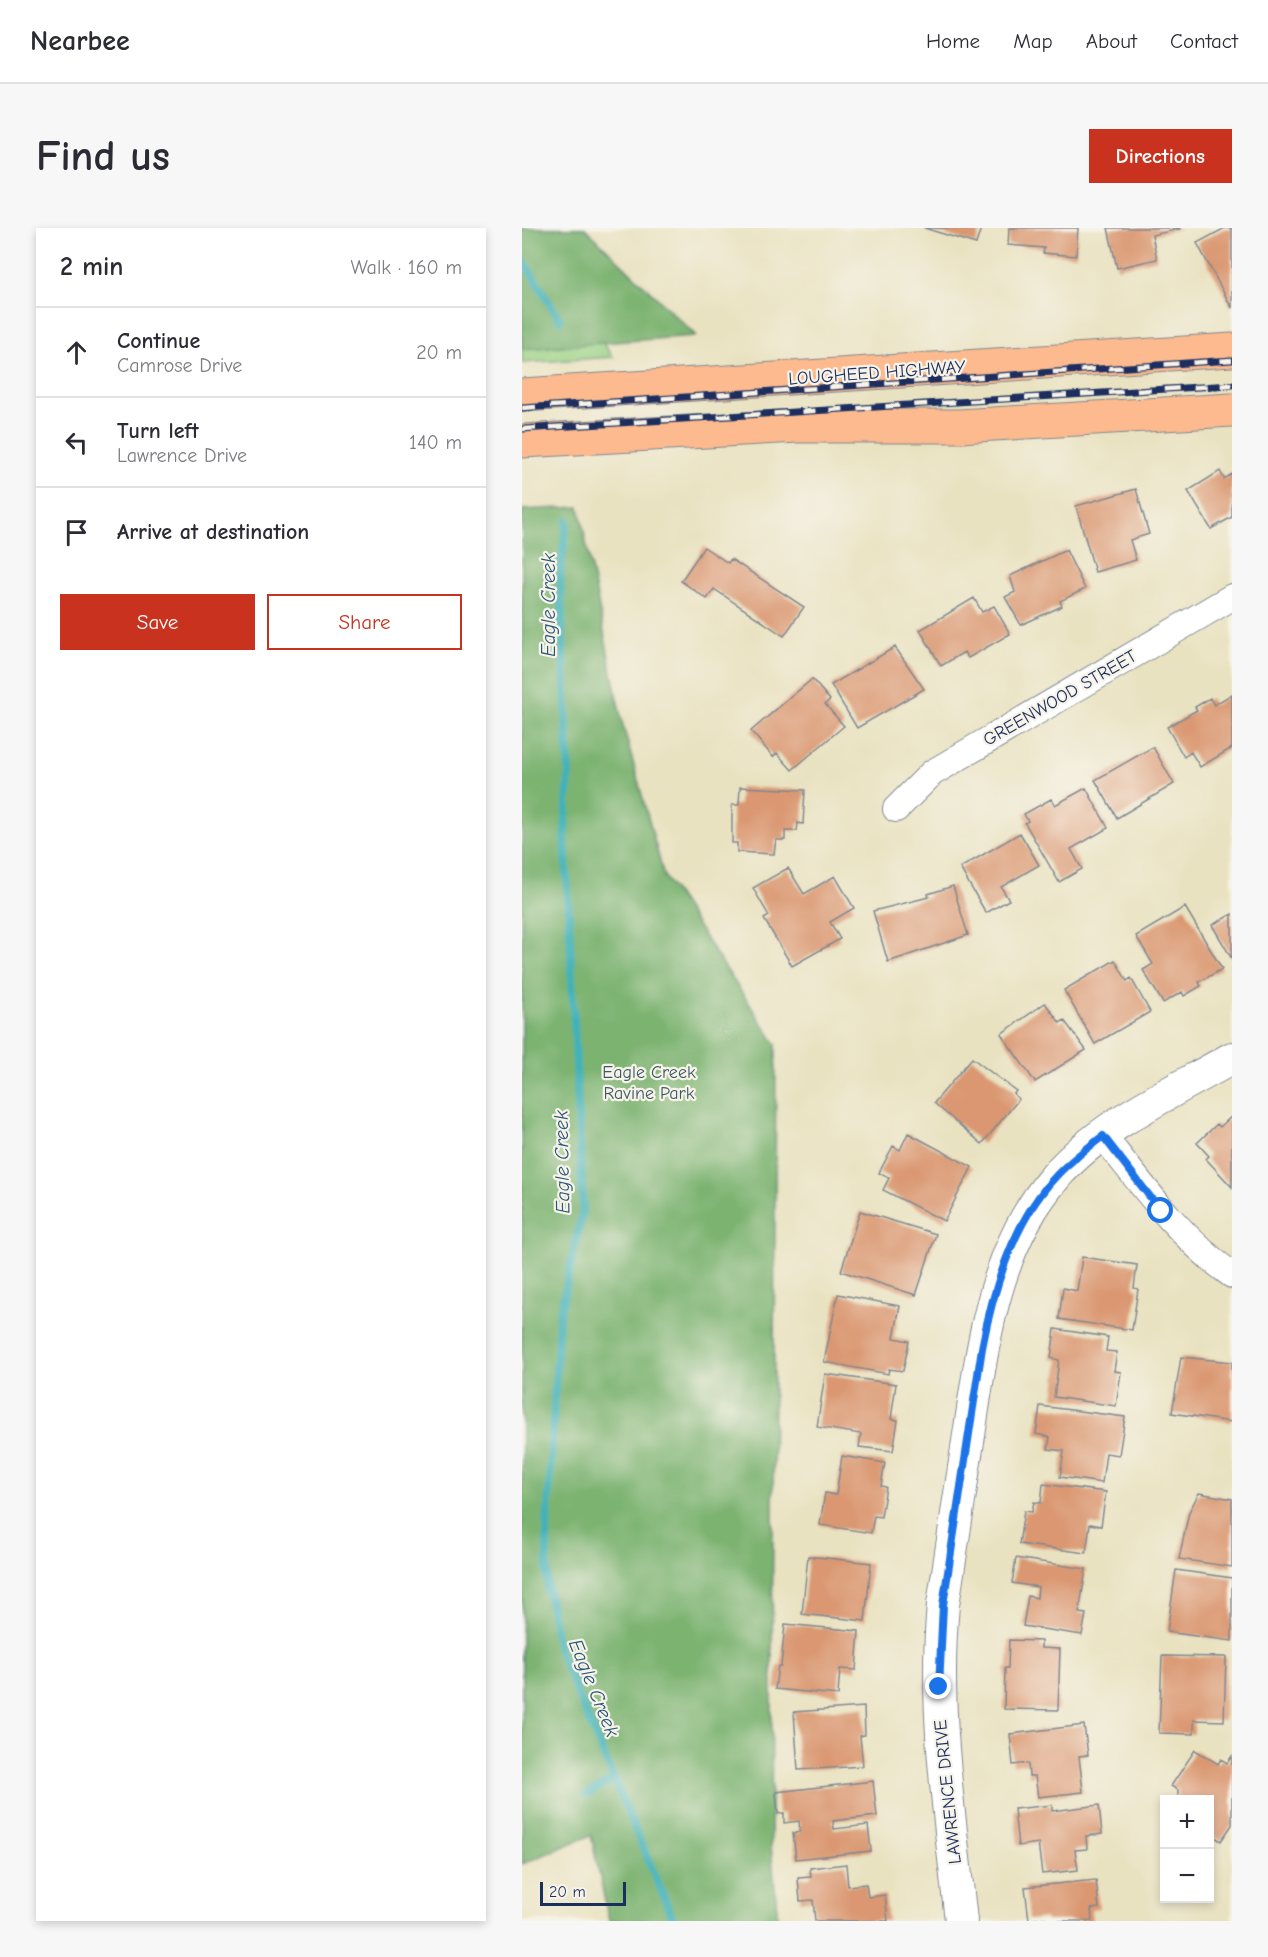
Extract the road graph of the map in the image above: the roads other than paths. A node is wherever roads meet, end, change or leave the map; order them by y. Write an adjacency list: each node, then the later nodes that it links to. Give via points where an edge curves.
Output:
1 (1232, 350): 2 (main road, LOUGHEED HIGHWAY)
2 (522, 395)
3 (1232, 410): 4 (main road, via 959,426 798,426)
4 (522, 441)
5 (1232, 597): 6 (street, GREENWOOD STREET, via 932,774)
6 (896, 809)
7 (1232, 1058): 8 (street, LAWRENCE DRIVE)
8 (1103, 1136): 9 (street, via 1161,1211); 10 (street, LAWRENCE DRIVE, via 1056,1175 1030,1213 1002,1273 984,1339 939,1646 939,1713)
9 (1232, 1275)
10 (961, 1921)

